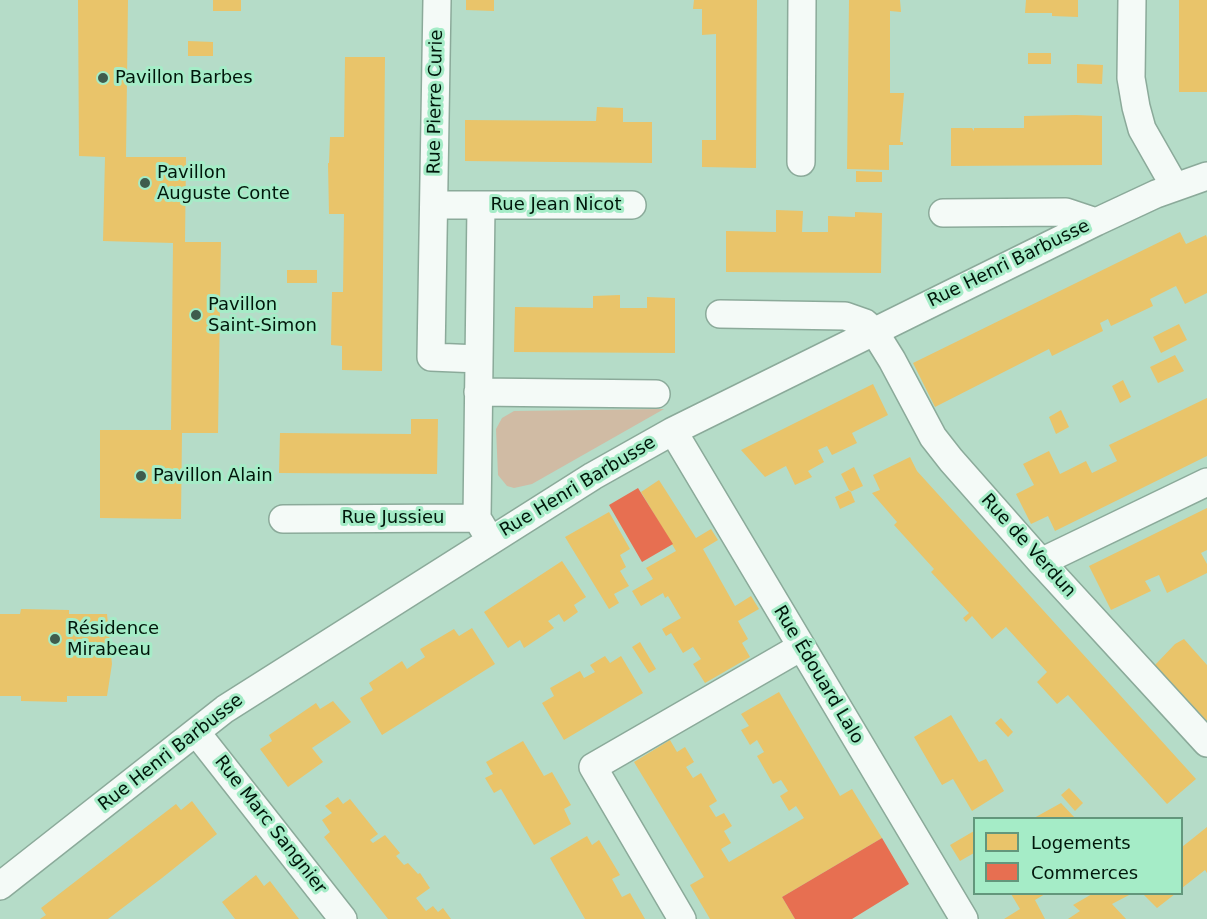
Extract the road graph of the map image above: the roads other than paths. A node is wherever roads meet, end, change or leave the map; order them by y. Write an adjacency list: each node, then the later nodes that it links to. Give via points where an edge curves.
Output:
1 (437, 0): 7 (street, Rue Pierre Curie)
2 (802, 0): 4 (street)
3 (1132, 0): 6 (street, via 1131,78 1136,107 1142,129)
4 (801, 162)
5 (1207, 176): 6 (street, Rue Henri Barbusse)
6 (1175, 187): 11 (street, Rue Henri Barbusse)
7 (435, 205): 9 (street); 14 (street, Rue Pierre Curie, via 431,357)
8 (632, 205): 9 (street, Rue Jean Nicot)
9 (481, 206): 14 (street)
10 (943, 213): 11 (street, via 1066,212)
11 (1096, 222): 13 (street, Rue Henri Barbusse)
12 (720, 314): 13 (street, via 845,316)
13 (874, 331): 17 (street, Rue Henri Barbusse); 21 (street, Rue de Verdun, via 933,437)
14 (478, 359): 15 (street)
15 (478, 392): 16 (street); 20 (street)
16 (656, 394)
17 (674, 431): 20 (street, Rue Henri Barbusse); 22 (street, Rue Édouard Lalo)
18 (1207, 482): 21 (street)
19 (283, 519): 20 (street, Rue Jussieu)
20 (484, 529): 23 (street, Rue Henri Barbusse)
21 (1041, 562): 24 (street, Rue de Verdun)
22 (801, 647): 27 (street, via 592,767); 28 (street, Rue Édouard Lalo)
23 (196, 732): 25 (street, Rue Henri Barbusse); 26 (street, Rue Marc Sangnier)
24 (1207, 743)
25 (0, 886)
26 (343, 919)
27 (682, 919)
28 (964, 919)

